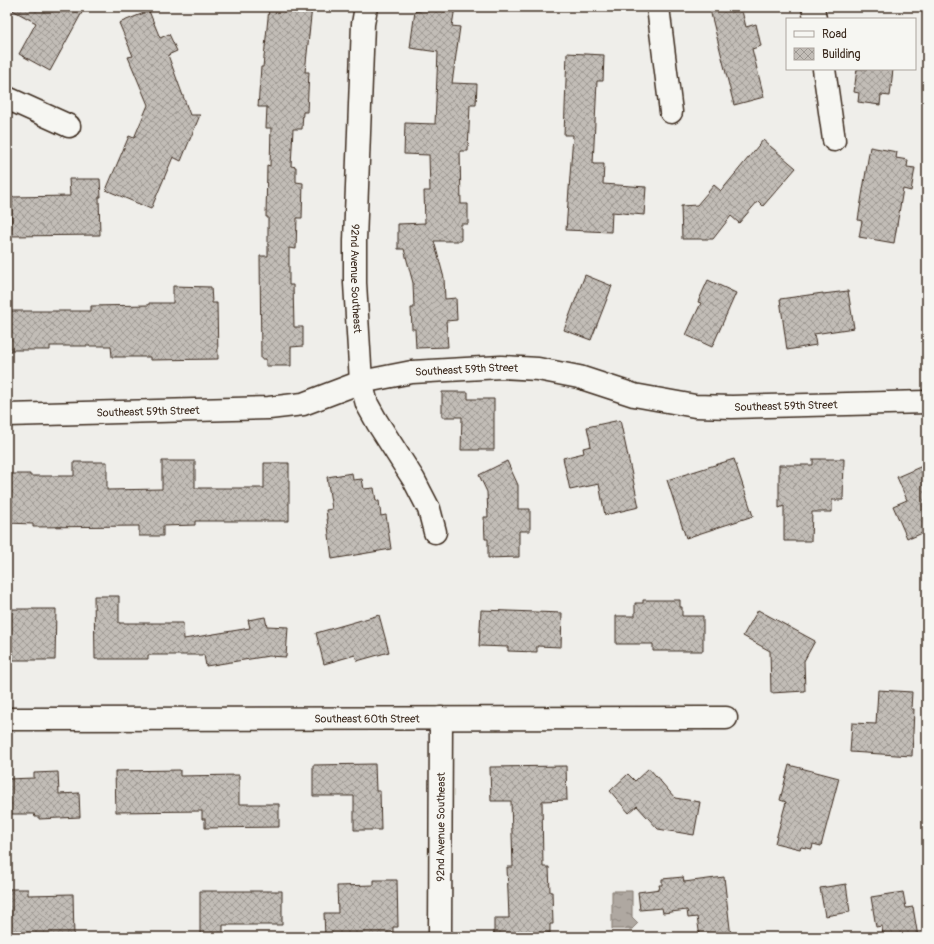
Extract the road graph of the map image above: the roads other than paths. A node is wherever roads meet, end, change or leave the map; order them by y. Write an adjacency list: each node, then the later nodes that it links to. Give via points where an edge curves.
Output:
1 (366, 7): 10 (street, 92nd Avenue Southeast, via 363,24 355,241)
2 (658, 7): 7 (street)
3 (813, 7): 4 (street)
4 (815, 18)
5 (824, 70): 9 (street)
6 (7, 98): 8 (street)
7 (671, 112)
8 (69, 126)
9 (834, 140)
10 (361, 382): 11 (street, Southeast 59th Street, via 412,372 501,367 538,369 579,376 634,395 695,406); 12 (street, Southeast 59th Street, via 303,404 269,408); 13 (street, 92nd Avenue Southeast, via 370,410 429,509)
11 (927, 402)
12 (7, 415)
13 (435, 532)
14 (7, 718): 15 (street, Southeast 60th Street)
15 (441, 718): 16 (street, Southeast 60th Street); 17 (street, 92nd Avenue Southeast)
16 (726, 718)
17 (440, 937)

